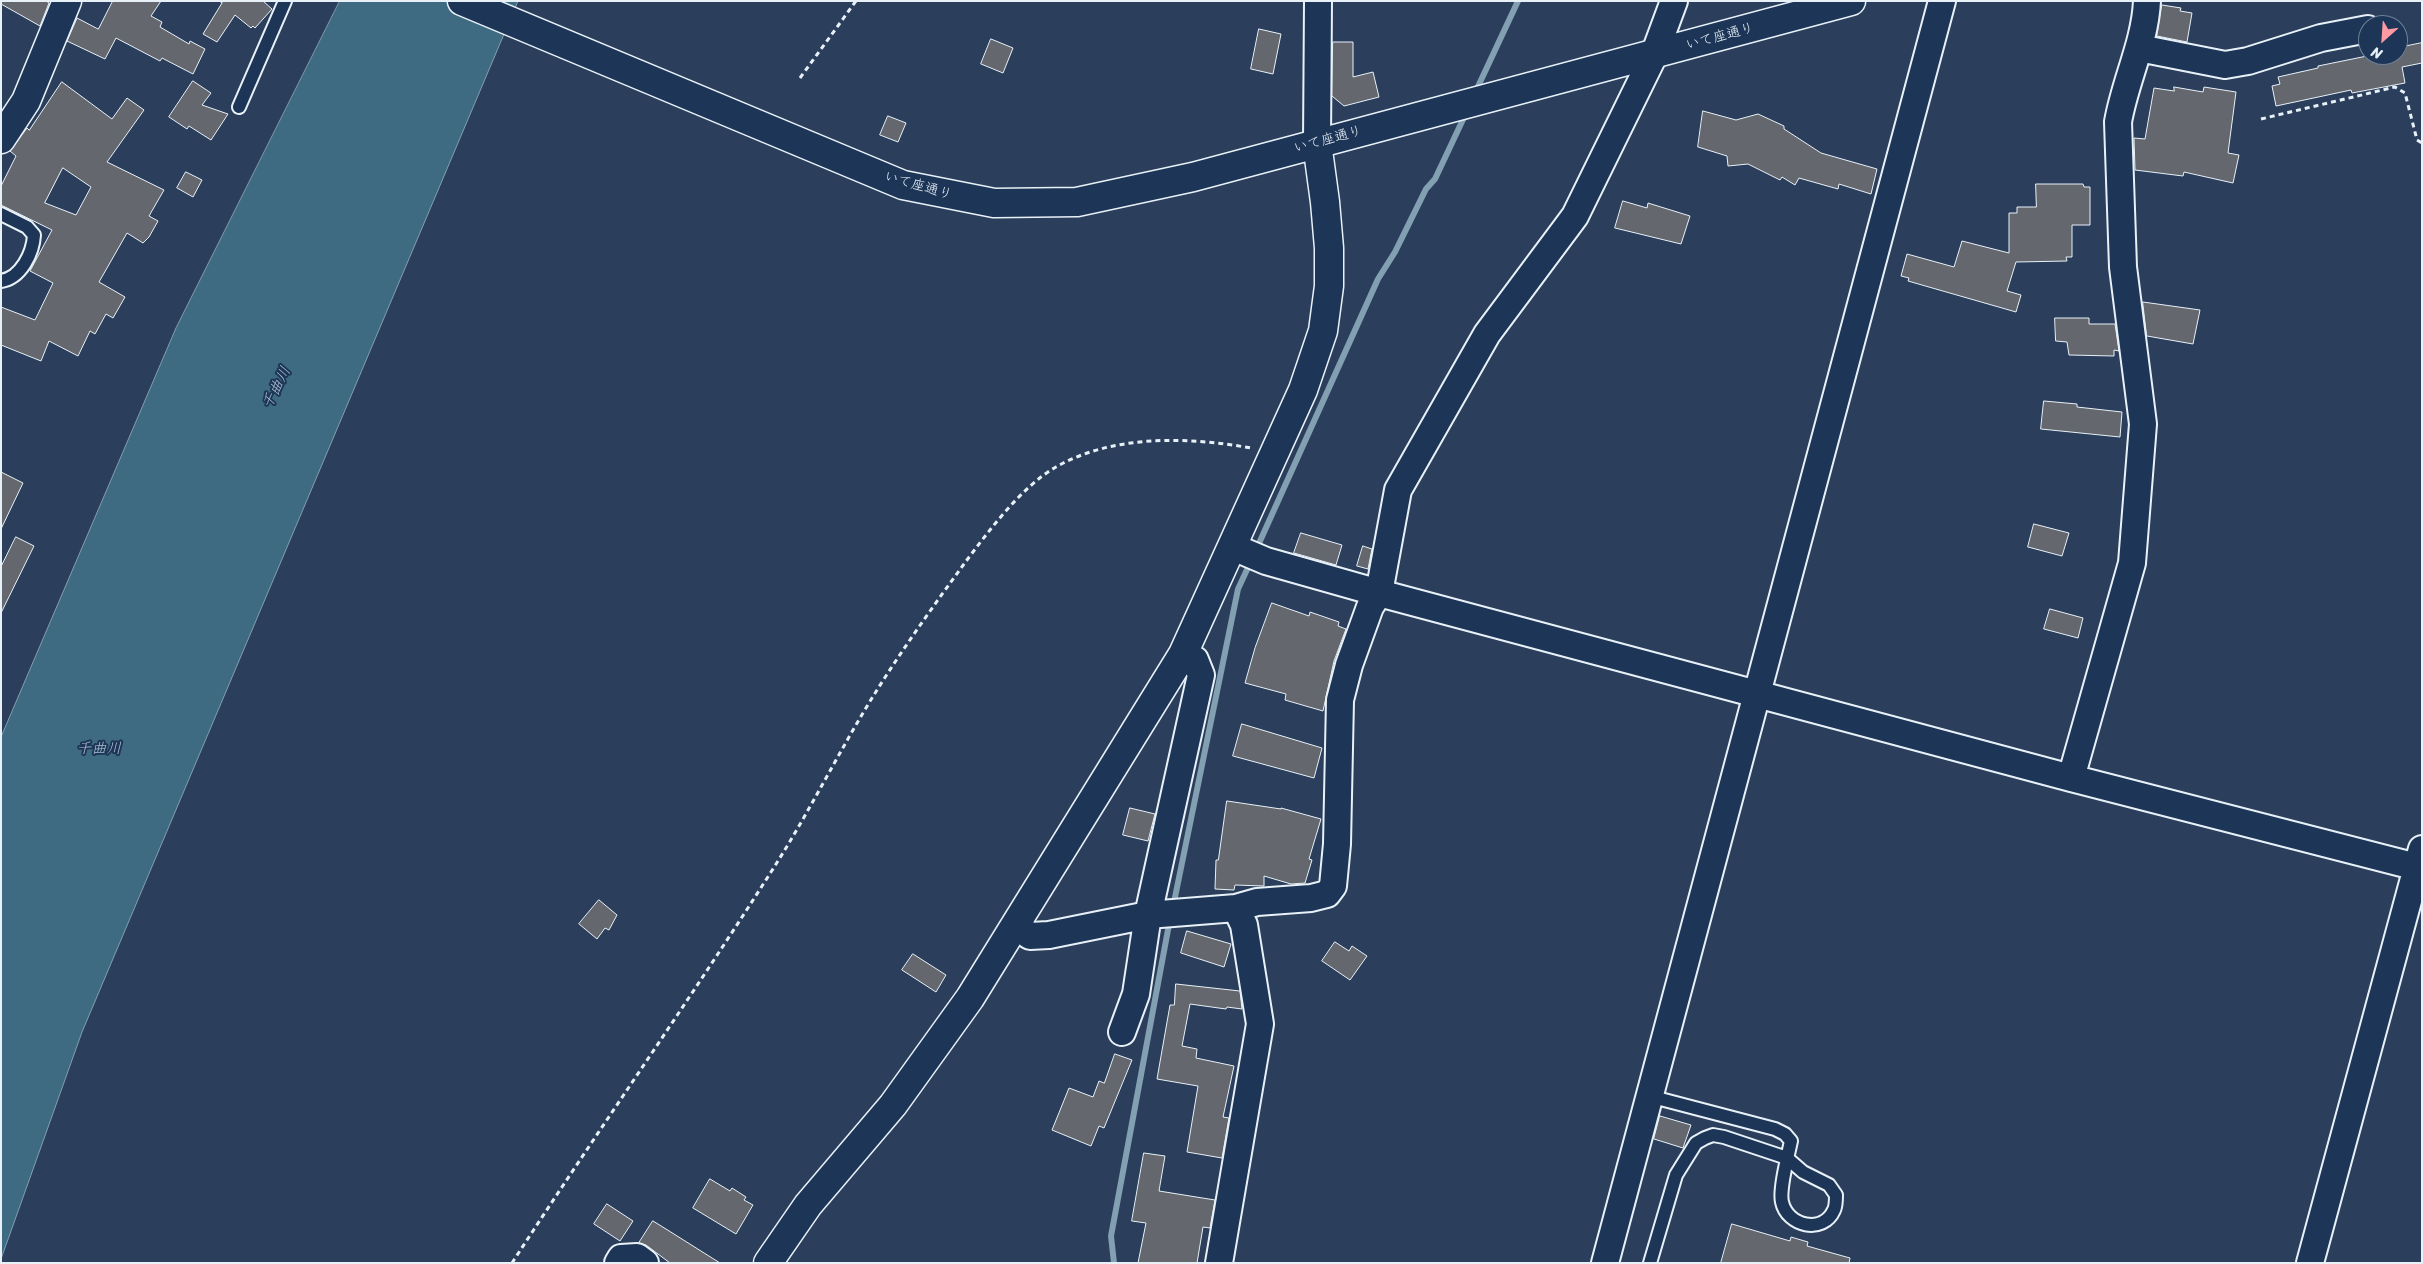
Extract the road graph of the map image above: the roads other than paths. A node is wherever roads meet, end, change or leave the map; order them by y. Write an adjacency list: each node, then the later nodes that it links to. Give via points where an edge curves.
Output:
1 (67, 1): 13 (street, via 26,101)
2 (284, 1): 12 (lane)
3 (462, 1): 14 (street, いて座通り, via 903,185 994,204 1077,202 1193,177)
4 (1318, 1): 14 (street)
5 (1674, 1): 11 (street)
6 (1851, 1): 11 (street, いて座通り)
7 (1942, 1): 20 (street)
8 (2147, 1): 10 (street)
9 (2358, 31): 10 (street, via 2226,65)
10 (2139, 48): 21 (street, via 2121,102 2118,122 2123,267 2143,424 2132,563)
11 (1654, 55): 14 (street, いて座通り); 18 (street, via 1575,216 1487,334 1398,490)
12 (239, 107)
13 (1, 139)
14 (1317, 143): 17 (street, via 1325,202 1329,286 1323,331 1303,390 1274,452)
15 (1, 214): 16 (lane, via 27,227 34,235 34,245 17,274)
16 (1, 281)
17 (1248, 554): 18 (street); 19 (street)
18 (1379, 593): 20 (street); 23 (street, via 1370,607 1352,656 1340,700 1333,886 1327,894 1311,898 1257,902)
19 (1183, 654): 24 (street, via 1195,660 1201,675); 25 (street)
20 (1757, 694): 21 (street); 27 (street)
21 (2071, 778): 22 (street)
22 (2419, 858): 35 (street)
23 (1236, 908): 24 (street); 32 (street, via 1244,924 1260,1024)
24 (1164, 914): 25 (street, via 1049,935 1030,936); 26 (street)
25 (1016, 926): 31 (street, via 893,1105 808,1205)
26 (1122, 1032)
27 (1649, 1096): 28 (lane, via 1775,1128 1790,1141); 33 (street)
28 (1787, 1158): 28 (lane, via 1782,1201 1786,1214 1798,1223 1820,1224 1834,1210 1836,1195 1829,1185 1803,1172); 34 (lane, via 1712,1135 1696,1143 1676,1175)
29 (618, 1263): 30 (street, via 621,1258 636,1257)
30 (645, 1263)
31 (768, 1263)
32 (1219, 1263)
33 (1605, 1263)
34 (1650, 1263)
35 (2310, 1263)

